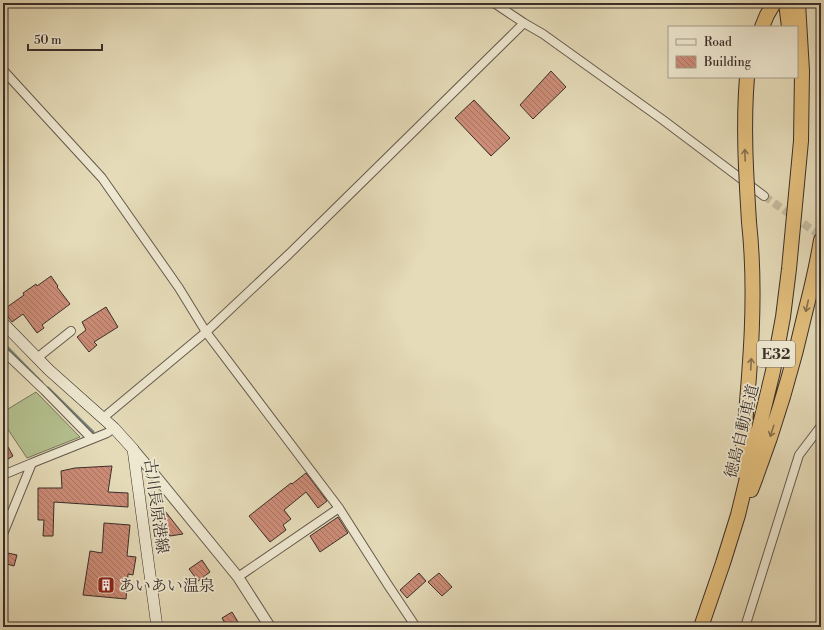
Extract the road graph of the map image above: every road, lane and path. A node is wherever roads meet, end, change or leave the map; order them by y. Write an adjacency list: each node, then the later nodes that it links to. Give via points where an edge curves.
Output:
1 (494, 3): 5 (street)
2 (774, 3): 6 (highway)
3 (786, 3): 7 (highway)
4 (798, 3): 11 (highway, 徳島自動車道 / E32, via 802,101)
5 (524, 23): 12 (street, via 664,120); 16 (street)
6 (762, 26)
7 (789, 26)
8 (3, 70): 16 (street, via 102,178)
9 (747, 78): 27 (highway, one-way to 9, bridge, via 752,335 752,251 745,144)
10 (793, 78): 11 (highway, 徳島自動車道 / E32)
11 (796, 191): 27 (highway, 徳島自動車道 / E32, via 783,317 773,371)
12 (764, 196)
13 (821, 240): 29 (highway, one-way to 29, via 782,404)
14 (3, 323): 18 (main road, 古川長原港線)
15 (71, 331): 18 (street)
16 (206, 332): 19 (street); 26 (street)
17 (3, 351): 22 (street)
18 (37, 358): 19 (main road, 古川長原港線)
19 (103, 418): 21 (main road, 古川長原港線)
20 (821, 426): 35 (street, via 798,454)
21 (114, 428): 22 (street); 23 (main road, 古川長原港線)
22 (92, 439): 24 (street)
23 (133, 448): 30 (street); 31 (main road, 古川長原港線)
24 (32, 463): 25 (street); 28 (street)
25 (3, 475)
26 (339, 508): 30 (street); 33 (street)
27 (738, 515): 29 (highway, 徳島自動車道 / E32)
28 (3, 534)
29 (723, 562): 34 (highway, 徳島自動車道 / E32)
30 (238, 577): 32 (street)
31 (157, 627)
32 (270, 627)
33 (416, 627)
34 (701, 627)
35 (745, 627)

